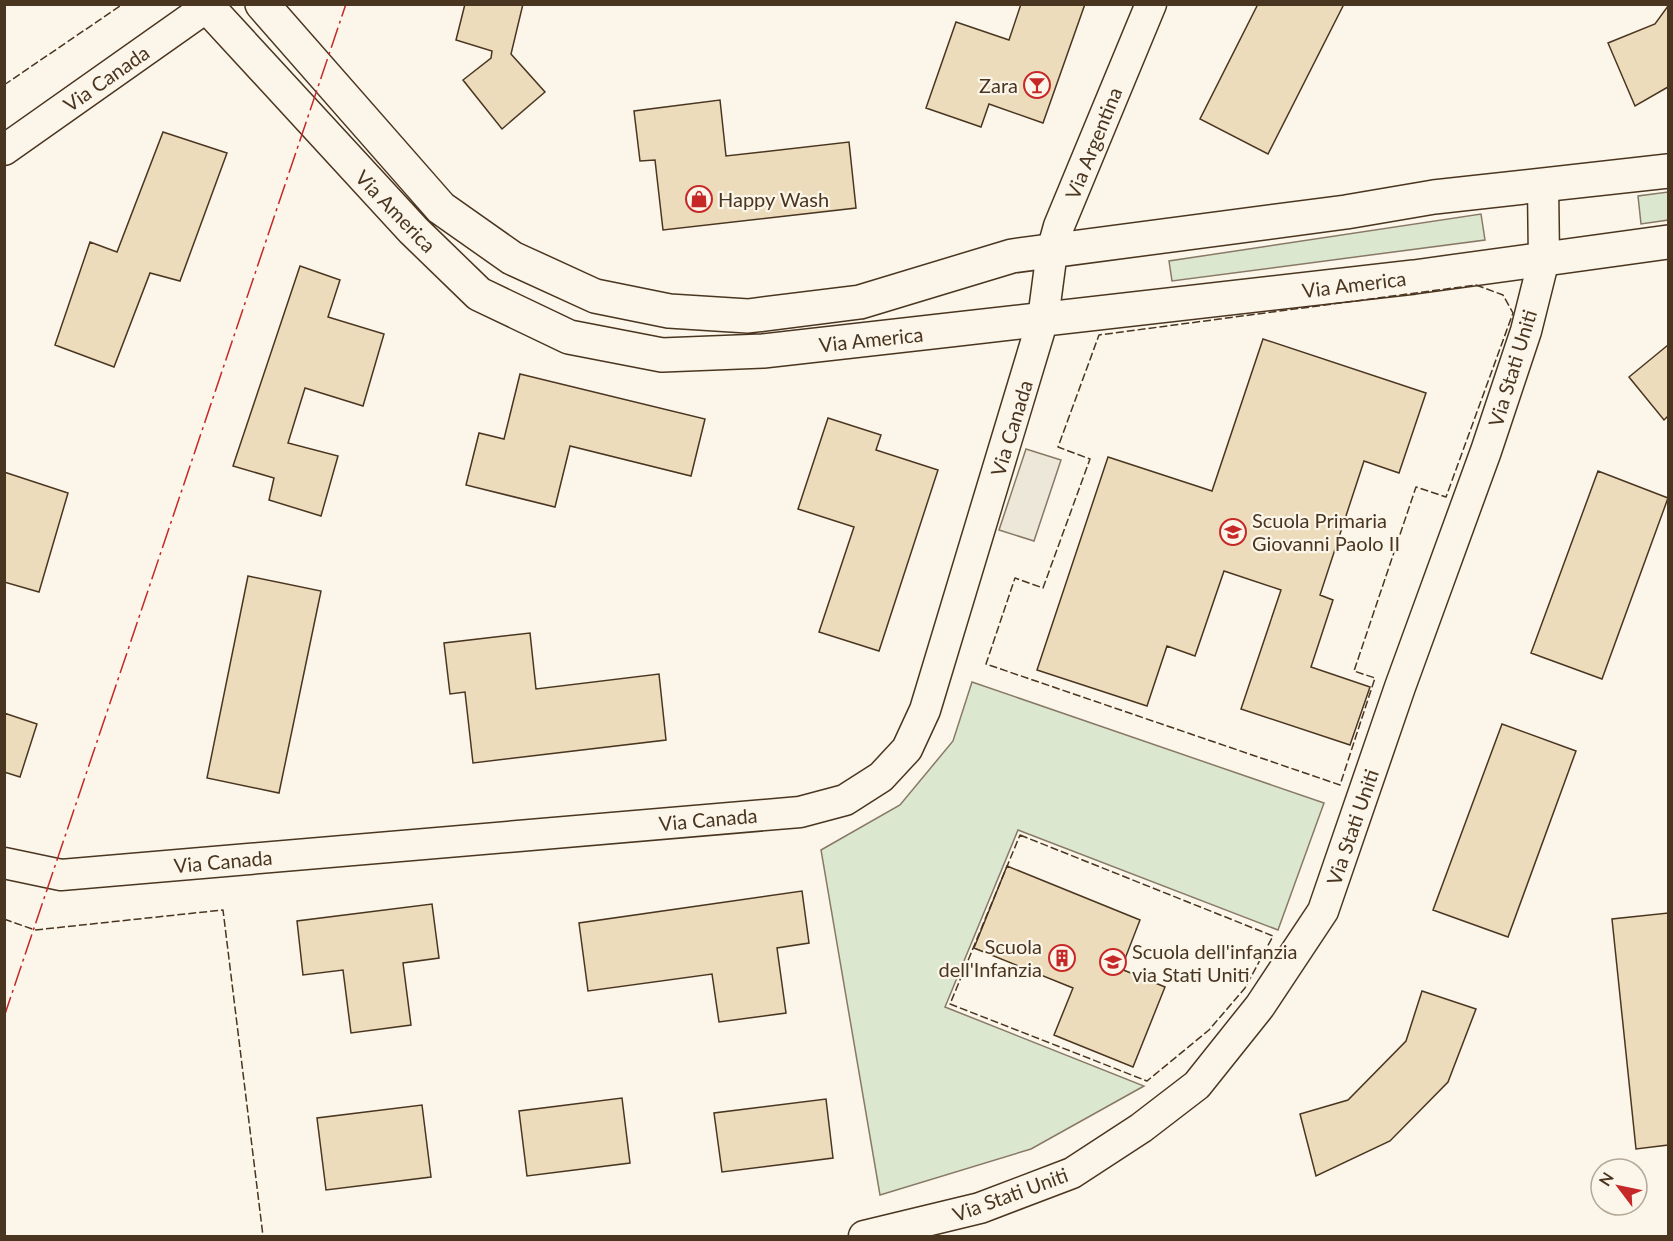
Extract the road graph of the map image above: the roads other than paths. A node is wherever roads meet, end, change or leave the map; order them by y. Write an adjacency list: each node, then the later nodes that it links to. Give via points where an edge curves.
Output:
1 (262, 4): 8 (street, Via America, via 441,207 512,258 595,296 669,311 748,316 860,302 1012,256)
2 (1151, 4): 8 (street, Via Argentina)
3 (208, 5): 4 (street, Via Canada); 11 (street, Via America, via 413,230 478,294 568,337 662,355 762,351)
4 (4, 150)
5 (1668, 171): 6 (street, Via America)
6 (1542, 185): 8 (street, Via America, via 1434,196 1324,215); 9 (street, Via Stati Uniti)
7 (1668, 242): 9 (street, Via America)
8 (1052, 251): 10 (street, Via Argentina)
9 (1544, 259): 11 (street, Via America); 13 (street, Via Stati Uniti, via 1526,331 1486,451 1323,911 1260,1006 1197,1085 1072,1173 980,1208)
10 (1048, 284): 11 (street, Via Canada)
11 (1043, 319): 12 (street, Via Canada, via 925,710 907,749 881,777 845,800 800,812 60,875)
12 (4, 863)
13 (864, 1236)

